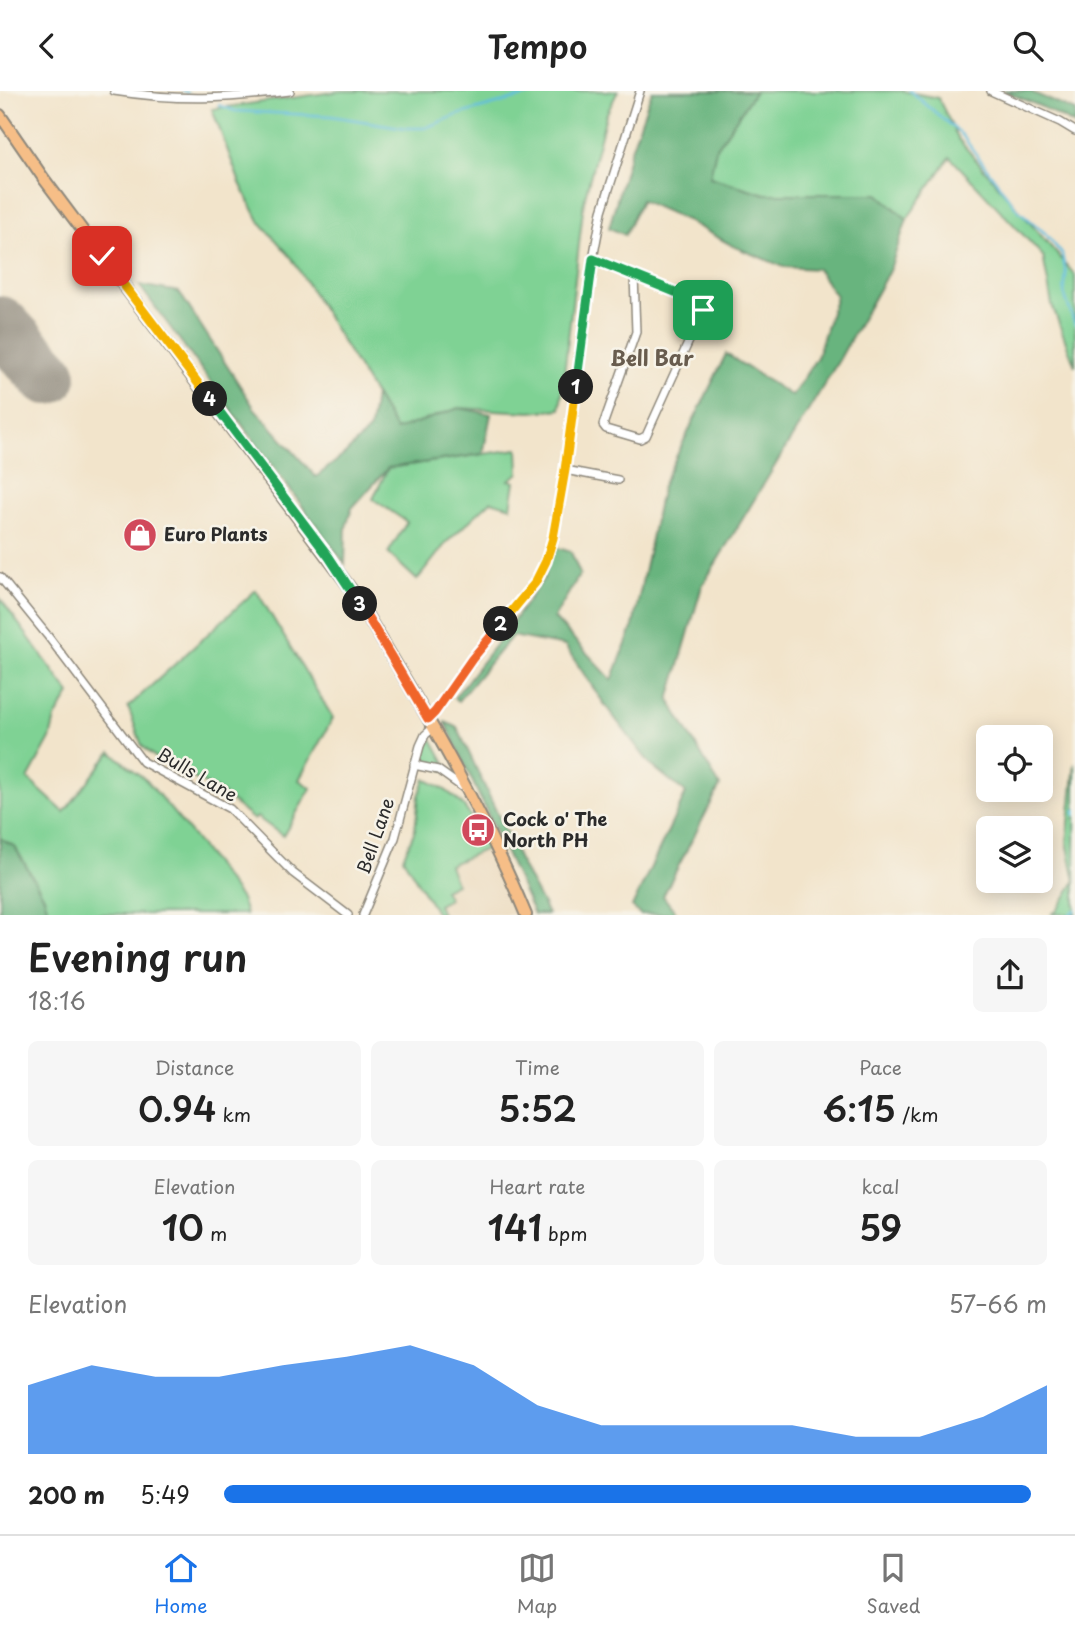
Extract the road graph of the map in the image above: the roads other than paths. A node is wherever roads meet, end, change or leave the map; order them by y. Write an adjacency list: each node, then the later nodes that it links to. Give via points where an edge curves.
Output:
1 (114, 91): 2 (street, via 175,99 232,99)
2 (290, 91)
3 (640, 91): 7 (street, Bell Lane, via 602,211)
4 (991, 91): 6 (street)
5 (0, 115): 12 (main road, via 329,557)
6 (1075, 131)
7 (593, 259): 8 (street); 9 (street, Bell Lane)
8 (634, 275): 8 (street, via 695,300 703,310 646,436 640,439 603,425 636,332)
9 (565, 470): 10 (street); 12 (street, Bell Lane, via 553,538 535,583 472,659)
10 (618, 479)
11 (0, 577): 15 (street, Bulls Lane, via 143,762 230,809 293,873)
12 (430, 723): 13 (street, Bell Lane); 14 (main road)
13 (414, 765): 14 (street, via 438,770); 16 (street, Bell Lane, via 396,838)
14 (468, 792): 17 (main road)
15 (348, 915)
16 (363, 915)
17 (526, 915)

